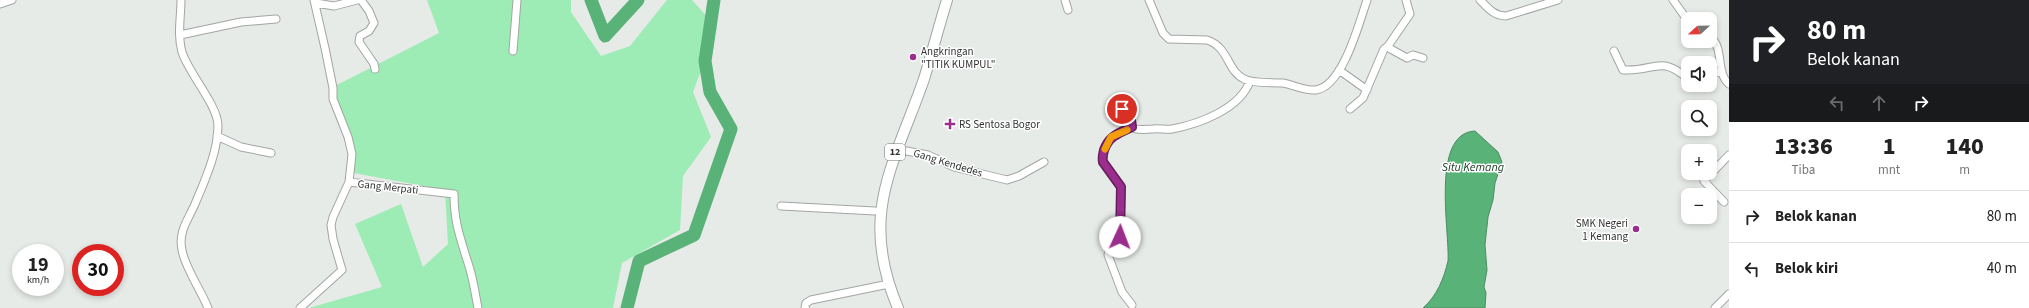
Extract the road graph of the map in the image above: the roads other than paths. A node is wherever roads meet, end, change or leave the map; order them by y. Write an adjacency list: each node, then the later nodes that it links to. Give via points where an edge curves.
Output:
1 (12, 0): 16 (street)
2 (182, 0): 20 (street)
3 (357, 0): 15 (street, via 334,6)
4 (361, 0): 26 (street, via 374,23 369,31 360,36 359,42)
5 (517, 0): 23 (street)
6 (941, 0): 34 (highway, 12)
7 (946, 0): 34 (highway, 12, via 924,78)
8 (1065, 0): 17 (street)
9 (1149, 0): 31 (street, via 1165,37 1213,42 1222,49 1240,76)
10 (1367, 0): 27 (street, via 1346,58)
11 (1406, 0): 22 (street, via 1410,14)
12 (1480, 0): 13 (street, via 1498,16 1506,16)
13 (1558, 0)
14 (1673, 0): 18 (street)
15 (315, 2): 43 (street, Gang Merpati, via 333,88 333,99 352,154)
16 (0, 4)
17 (1068, 10)
18 (1682, 12)
19 (276, 19): 20 (street, via 241,22)
20 (180, 35): 38 (street, via 185,58 217,118)
21 (1717, 45): 28 (street)
22 (1387, 47): 25 (street, via 1408,58 1413,55); 33 (street)
23 (513, 50)
24 (1614, 51): 30 (street, via 1623,70 1642,70 1667,65)
25 (1423, 58)
26 (375, 69)
27 (1339, 70): 31 (street, via 1328,84 1318,89 1305,90 1290,84); 33 (street)
28 (1722, 71): 29 (street); 32 (street)
29 (1717, 72)
30 (1681, 73)
31 (1250, 80): 37 (street, via 1240,97 1228,107 1186,126 1143,131)
32 (1729, 84)
33 (1367, 90): 36 (street, via 1363,98)
34 (911, 104): 39 (highway, 12); 46 (highway, 12, via 878,186)
35 (1122, 109): 37 (street, via 1131,120)
36 (1350, 109)
37 (1132, 127): 49 (street, via 1107,141 1102,158 1121,187 1120,237 1108,254 1122,292)
38 (217, 136): 40 (street, via 241,147); 50 (street, via 204,180 185,223 181,240 184,258)
39 (896, 149): 42 (street, Gang Kendedes, via 928,155 954,167 1007,180); 55 (highway, 12, via 884,188 880,216 887,276)
40 (271, 153)
41 (1729, 155): 44 (street, via 1704,181)
42 (1044, 162)
43 (349, 182): 51 (street, via 331,225 342,270); 52 (street, Gang Merpati, via 454,194 454,215 458,235 469,264)
44 (1724, 202)
45 (781, 206): 46 (street)
46 (875, 211): 47 (highway, 12, via 876,251)
47 (884, 285): 53 (street, via 811,300 806,303); 54 (highway, 12)
48 (1729, 294): 56 (street)
49 (1132, 305)
50 (208, 308)
51 (300, 308)
52 (478, 308)
53 (805, 308)
54 (892, 308)
55 (898, 308)
56 (1716, 308)

